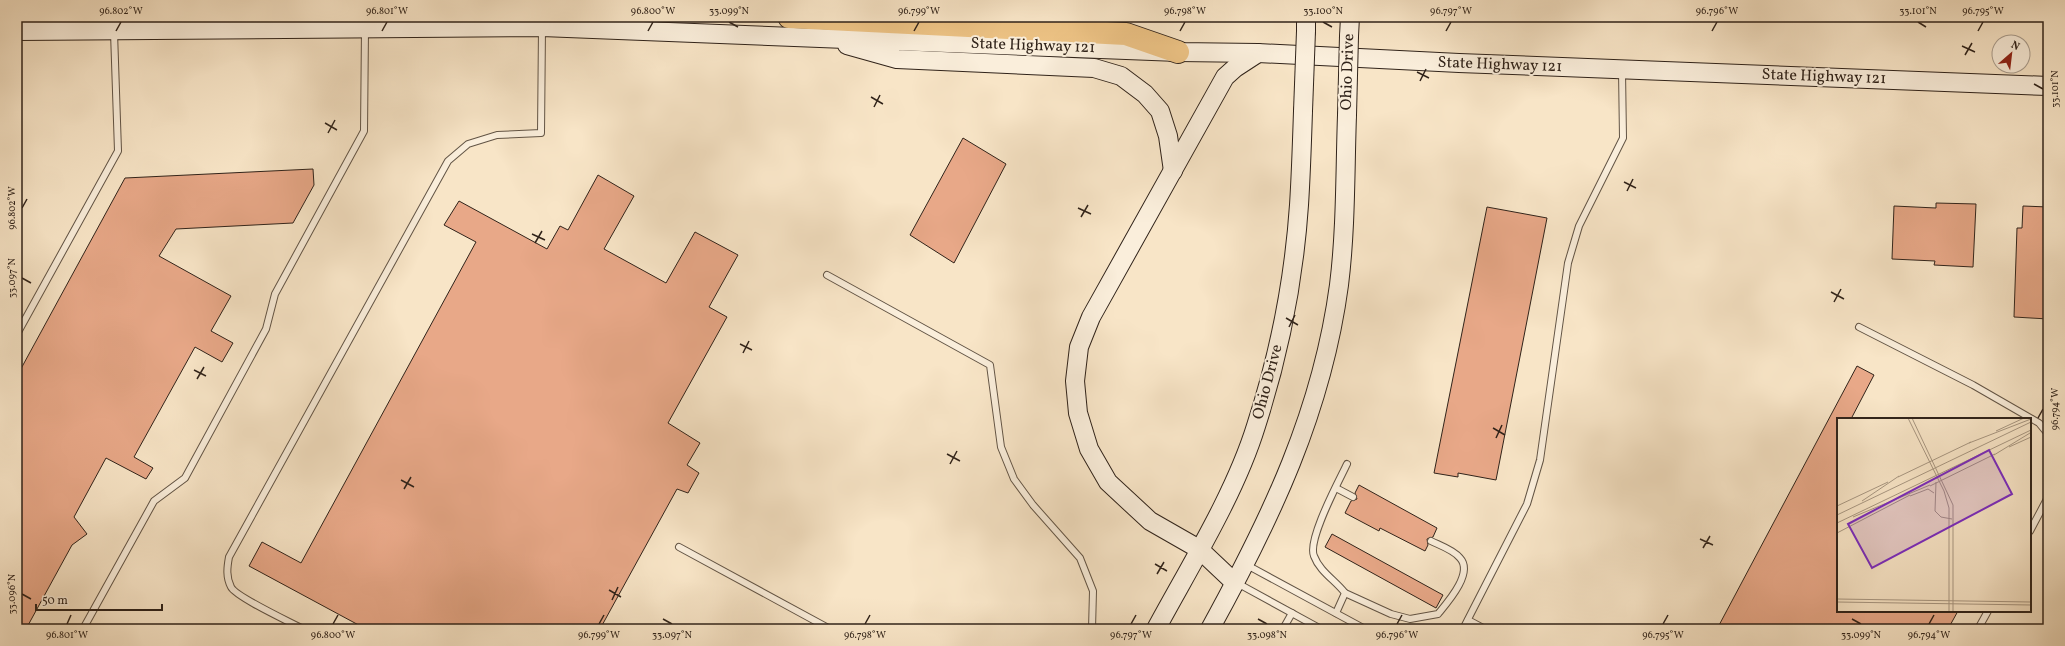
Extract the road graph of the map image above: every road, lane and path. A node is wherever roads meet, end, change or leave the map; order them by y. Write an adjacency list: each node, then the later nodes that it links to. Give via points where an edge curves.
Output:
1 (789, 17): 9 (highway, via 1126,34)
2 (1306, 17): 27 (main road, Ohio Drive, bridge, via 1299,212 1289,291 1256,427 1232,486)
3 (1350, 17): 28 (main road, Ohio Drive, bridge, via 1342,251 1329,342 1310,416 1294,458)
4 (542, 27): 5 (main road, State Highway 121); 8 (main road, State Highway 121); 36 (lane, via 541,133 497,135 468,144 448,161 229,557 226,570 232,588)
5 (364, 28): 7 (main road, State Highway 121); 35 (lane, via 364,131 275,294 266,329 185,478 154,501)
6 (17, 31): 7 (main road, State Highway 121)
7 (114, 31): 16 (lane, via 118,151)
8 (815, 37): 9 (main road, State Highway 121); 13 (main road, via 897,59 1094,68 1121,76 1146,94 1160,111 1168,136)
9 (1178, 52): 10 (main road, State Highway 121)
10 (1258, 53): 11 (main road, State Highway 121); 13 (main road, via 1225,77)
11 (1622, 70): 12 (main road, State Highway 121); 34 (lane, via 1623,138 1579,226 1568,263 1540,460 1526,504)
12 (2048, 86)
13 (1173, 171): 27 (main road, via 1091,317 1079,348 1075,381 1078,413 1089,449 1108,482 1150,521)
14 (827, 275): 38 (lane, via 990,365 1001,447 1014,479 1032,505 1080,558 1092,592)
15 (1859, 327): 17 (lane, via 1973,385)
16 (17, 334)
17 (2030, 418)
18 (2031, 418): 19 (lane, via 2039,423)
19 (2048, 434)
20 (1347, 464): 22 (lane)
21 (2048, 486): 24 (lane, via 2047,499)
22 (1336, 488): 23 (lane); 30 (lane, via 1315,535 1313,554 1320,569)
23 (1353, 497)
24 (2031, 529)
25 (1431, 540): 30 (lane, via 1461,558 1464,567 1460,585 1438,614 1410,619 1391,614)
26 (679, 547): 37 (lane)
27 (1199, 549): 28 (main road); 29 (main road); 39 (main road, Ohio Drive)
28 (1245, 564): 29 (main road, Ohio Drive); 33 (lane)
29 (1235, 583): 32 (lane); 40 (main road, Ohio Drive)
30 (1345, 593): 33 (lane)
31 (1987, 612): 46 (lane)
32 (1292, 613): 41 (lane); 42 (lane)
33 (1336, 613): 43 (lane)
34 (1468, 620): 44 (lane); 45 (lane)
35 (83, 629)
36 (303, 629)
37 (830, 629)
38 (1092, 629)
39 (1156, 629)
40 (1210, 629)
41 (1283, 629)
42 (1321, 629)
43 (1365, 629)
44 (1463, 629)
45 (1485, 629)
46 (1978, 629)

